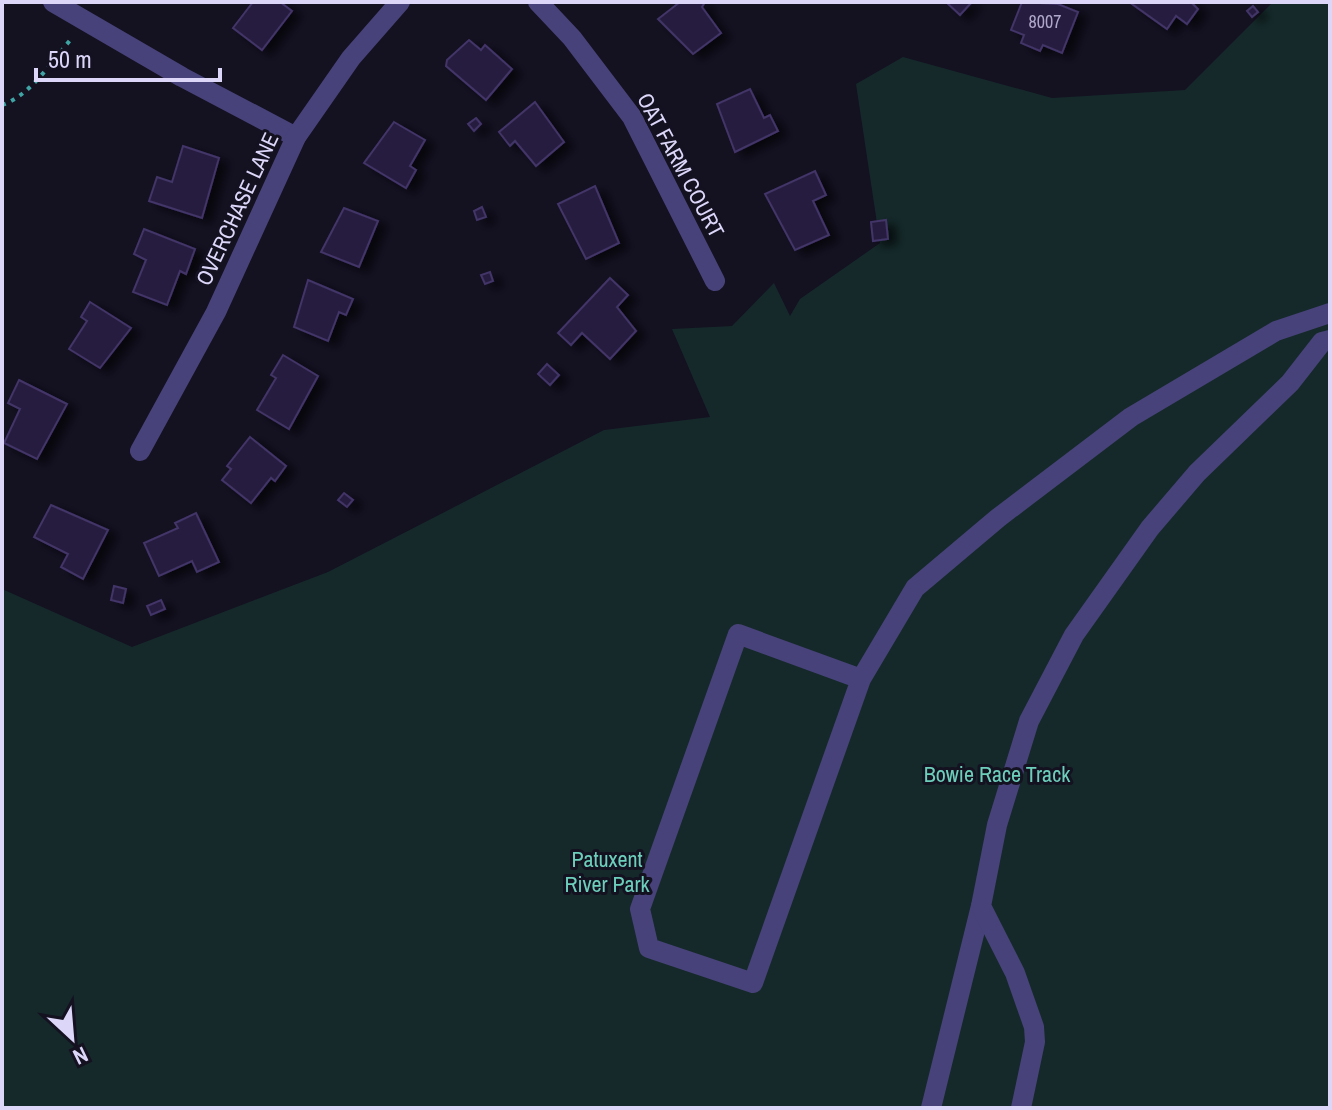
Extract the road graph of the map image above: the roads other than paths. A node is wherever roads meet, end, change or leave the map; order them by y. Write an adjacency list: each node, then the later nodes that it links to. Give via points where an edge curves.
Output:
1 (53, 2): 4 (street)
2 (400, 2): 4 (street, OVERCHASE LANE, via 351,58)
3 (538, 2): 5 (street, OAT FARM COURT, via 632,117)
4 (296, 137): 8 (street, OVERCHASE LANE, via 216,312)
5 (715, 281)
6 (1330, 313): 9 (street, via 1276,331 1131,417 998,518 915,588)
7 (1327, 338): 10 (street, via 1150,528 1074,635 1029,721 1014,763)
8 (140, 451)
9 (861, 679): 9 (street, via 753,983 649,948 640,909 738,634)
10 (981, 906): 11 (street); 12 (street, via 1015,973 1034,1027)
11 (931, 1108)
12 (1021, 1108)

